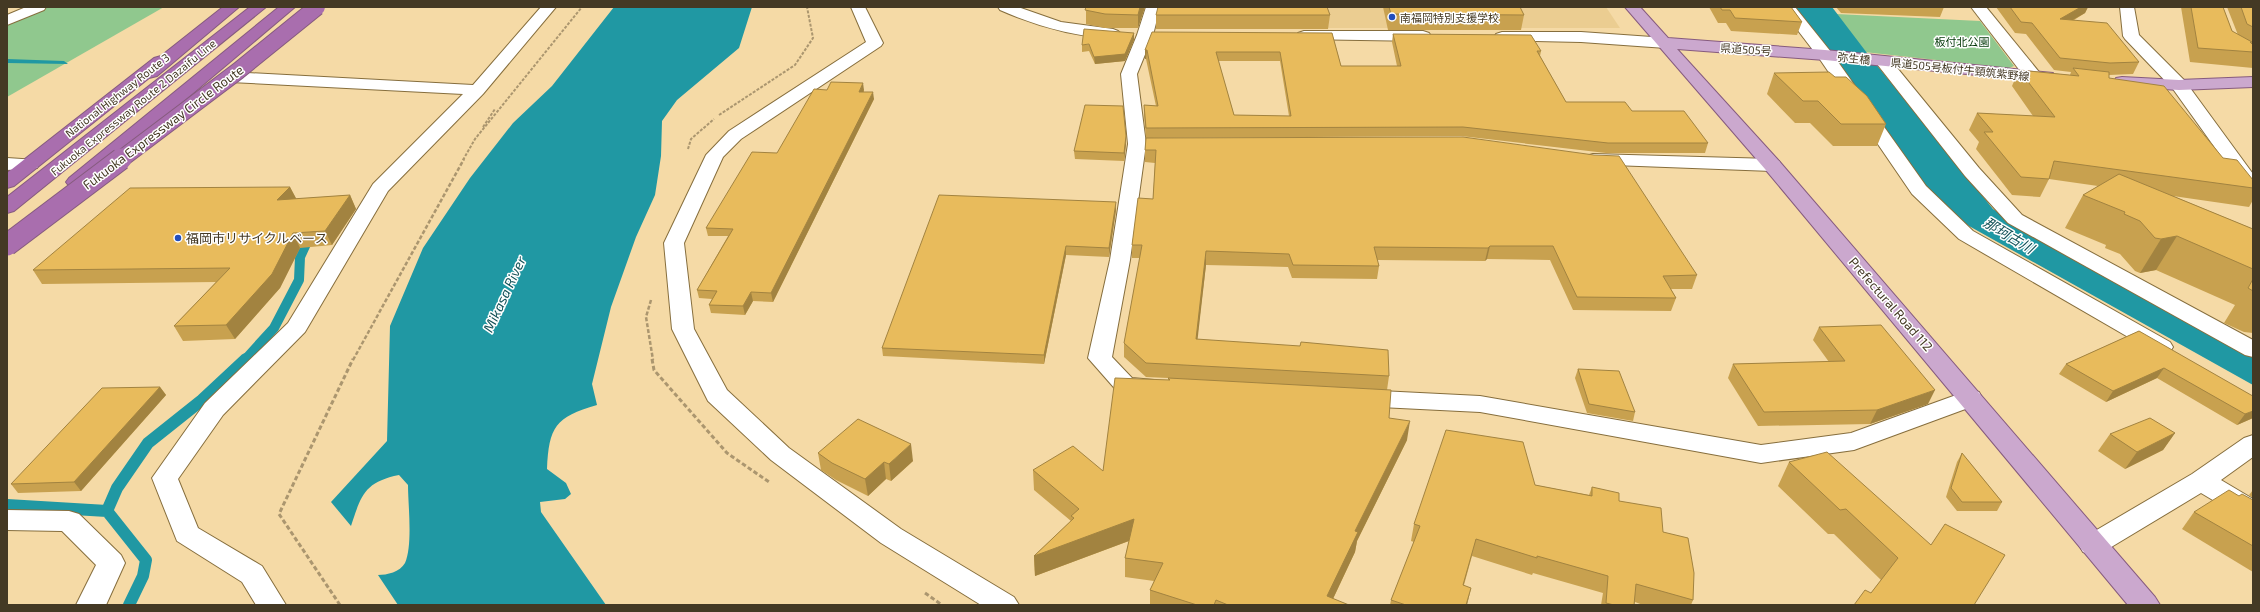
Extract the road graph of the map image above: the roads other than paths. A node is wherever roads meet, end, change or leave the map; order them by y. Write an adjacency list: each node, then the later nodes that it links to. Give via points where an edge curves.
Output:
1 (39, 7): 15 (street)
2 (228, 7): 32 (highway, National Highway Route 3)
3 (232, 7): 36 (highway, via 161,64)
4 (259, 7): 37 (highway, Fukuoka Expressway Route 2 Dazaifu Line)
5 (288, 7): 38 (highway, Fukuoka Expressway Route 2 Dazaifu Line)
6 (317, 7): 24 (highway); 39 (highway, Fukuoka Expressway Circle Route, bridge, via 238,71)
7 (549, 7): 29 (street)
8 (858, 7): 53 (street, via 874,43 735,135 716,155 674,243 683,329 717,395 780,454 891,536)
9 (1005, 7): 16 (street, via 1050,24 1080,31)
10 (1153, 7): 16 (street)
11 (1632, 7): 20 (main road, Prefectural Road 112)
12 (1788, 7): 21 (street)
13 (1978, 7): 23 (street)
14 (2127, 7): 28 (street, via 2131,36)
15 (7, 20)
16 (1141, 35): 43 (street, via 1128,74 1145,144 1100,358 1125,385)
17 (1286, 36): 18 (street)
18 (1435, 36)
19 (1489, 37): 20 (street, via 1581,37)
20 (1666, 43): 21 (main road, 県道505号); 33 (main road, Prefectural Road 112)
21 (1825, 55): 22 (main road, 弥生橋); 42 (street, via 1919,190 1966,235)
22 (1883, 61): 23 (main road, 県道505号板付牛頸筑紫野線); 41 (street, via 1972,172 2016,219)
23 (2033, 76): 25 (main road, 県道505号板付牛頸筑紫野線)
24 (230, 77): 29 (street); 40 (highway)
25 (2062, 78)
26 (2106, 82): 28 (main road)
27 (2253, 82): 28 (main road)
28 (2180, 85): 35 (street)
29 (477, 90): 52 (street, via 380,188 297,327 214,409 165,478 187,534 252,574)
30 (1576, 158): 33 (street)
31 (7, 164): 32 (street)
32 (30, 164): 34 (highway, National Highway Route 3)
33 (1772, 165): 45 (main road, Prefectural Road 112)
34 (7, 182)
35 (2253, 187)
36 (7, 199)
37 (7, 207)
38 (7, 239)
39 (7, 245)
40 (7, 254)
41 (2253, 350)
42 (2178, 356)
43 (1164, 387)
44 (1338, 396): 45 (street, via 1480,404 1761,454 1854,441)
45 (1970, 398): 50 (main road, Prefectural Road 112)
46 (2253, 444): 47 (street)
47 (2201, 480): 48 (street); 50 (street)
48 (2253, 511)
49 (7, 520): 51 (street, via 69,521 111,563)
50 (2093, 545): 54 (main road, Prefectural Road 112)
51 (91, 605)
52 (271, 605)
53 (1004, 605)
54 (2145, 605)

